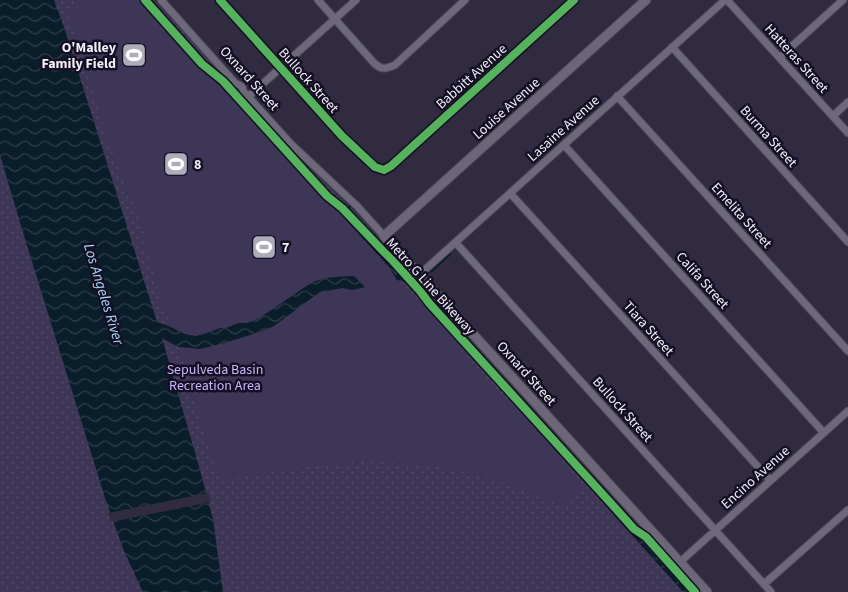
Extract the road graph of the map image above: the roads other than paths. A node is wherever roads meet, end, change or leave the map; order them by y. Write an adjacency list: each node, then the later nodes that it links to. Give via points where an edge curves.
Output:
1 (160, 0): 15 (street, Oxnard Street, via 236,84 242,86)
2 (220, 0): 13 (street, Bullock Street)
3 (318, 0): 10 (street)
4 (356, 0): 10 (street)
5 (465, 0): 10 (street, via 395,65 383,69 374,64)
6 (574, 0): 20 (street, Babbitt Avenue)
7 (646, 0): 22 (main road, Louise Avenue)
8 (726, 0): 11 (street, Lasaine Avenue); 12 (street, Hatteras Street)
9 (843, 0): 12 (street)
10 (335, 19): 13 (street)
11 (672, 47): 14 (street, Lasaine Avenue); 23 (street, Burma Street)
12 (780, 57): 17 (street, Hatteras Street)
13 (281, 68): 15 (street); 20 (street, Bullock Street, via 348,142 375,167)
14 (617, 96): 19 (street, Lasaine Avenue); 26 (street, Emelita Street)
15 (248, 97): 22 (street, Oxnard Street)
16 (848, 102): 17 (street)
17 (833, 116): 18 (street, Hatteras Street)
18 (848, 133)
19 (564, 145): 21 (street, Lasaine Avenue); 28 (street, Califa Street)
20 (384, 170)
21 (510, 193): 24 (street, Lasaine Avenue); 29 (street, Tiara Street)
22 (384, 236): 25 (main road, Oxnard Street)
23 (848, 242)
24 (456, 243): 25 (street, Lasaine Avenue); 31 (street, Bullock Street)
25 (420, 275): 32 (main road, Oxnard Street)
26 (848, 351)
27 (848, 411): 28 (street, Encino Avenue)
28 (824, 432): 29 (street, Encino Avenue)
29 (770, 480): 31 (street, Encino Avenue)
30 (848, 510): 33 (street)
31 (716, 530): 32 (street, Encino Avenue); 33 (street, Bullock Street)
32 (680, 562): 34 (main road, Oxnard Street)
33 (764, 584): 35 (street, Bullock Street)
34 (707, 592)
35 (772, 592)

